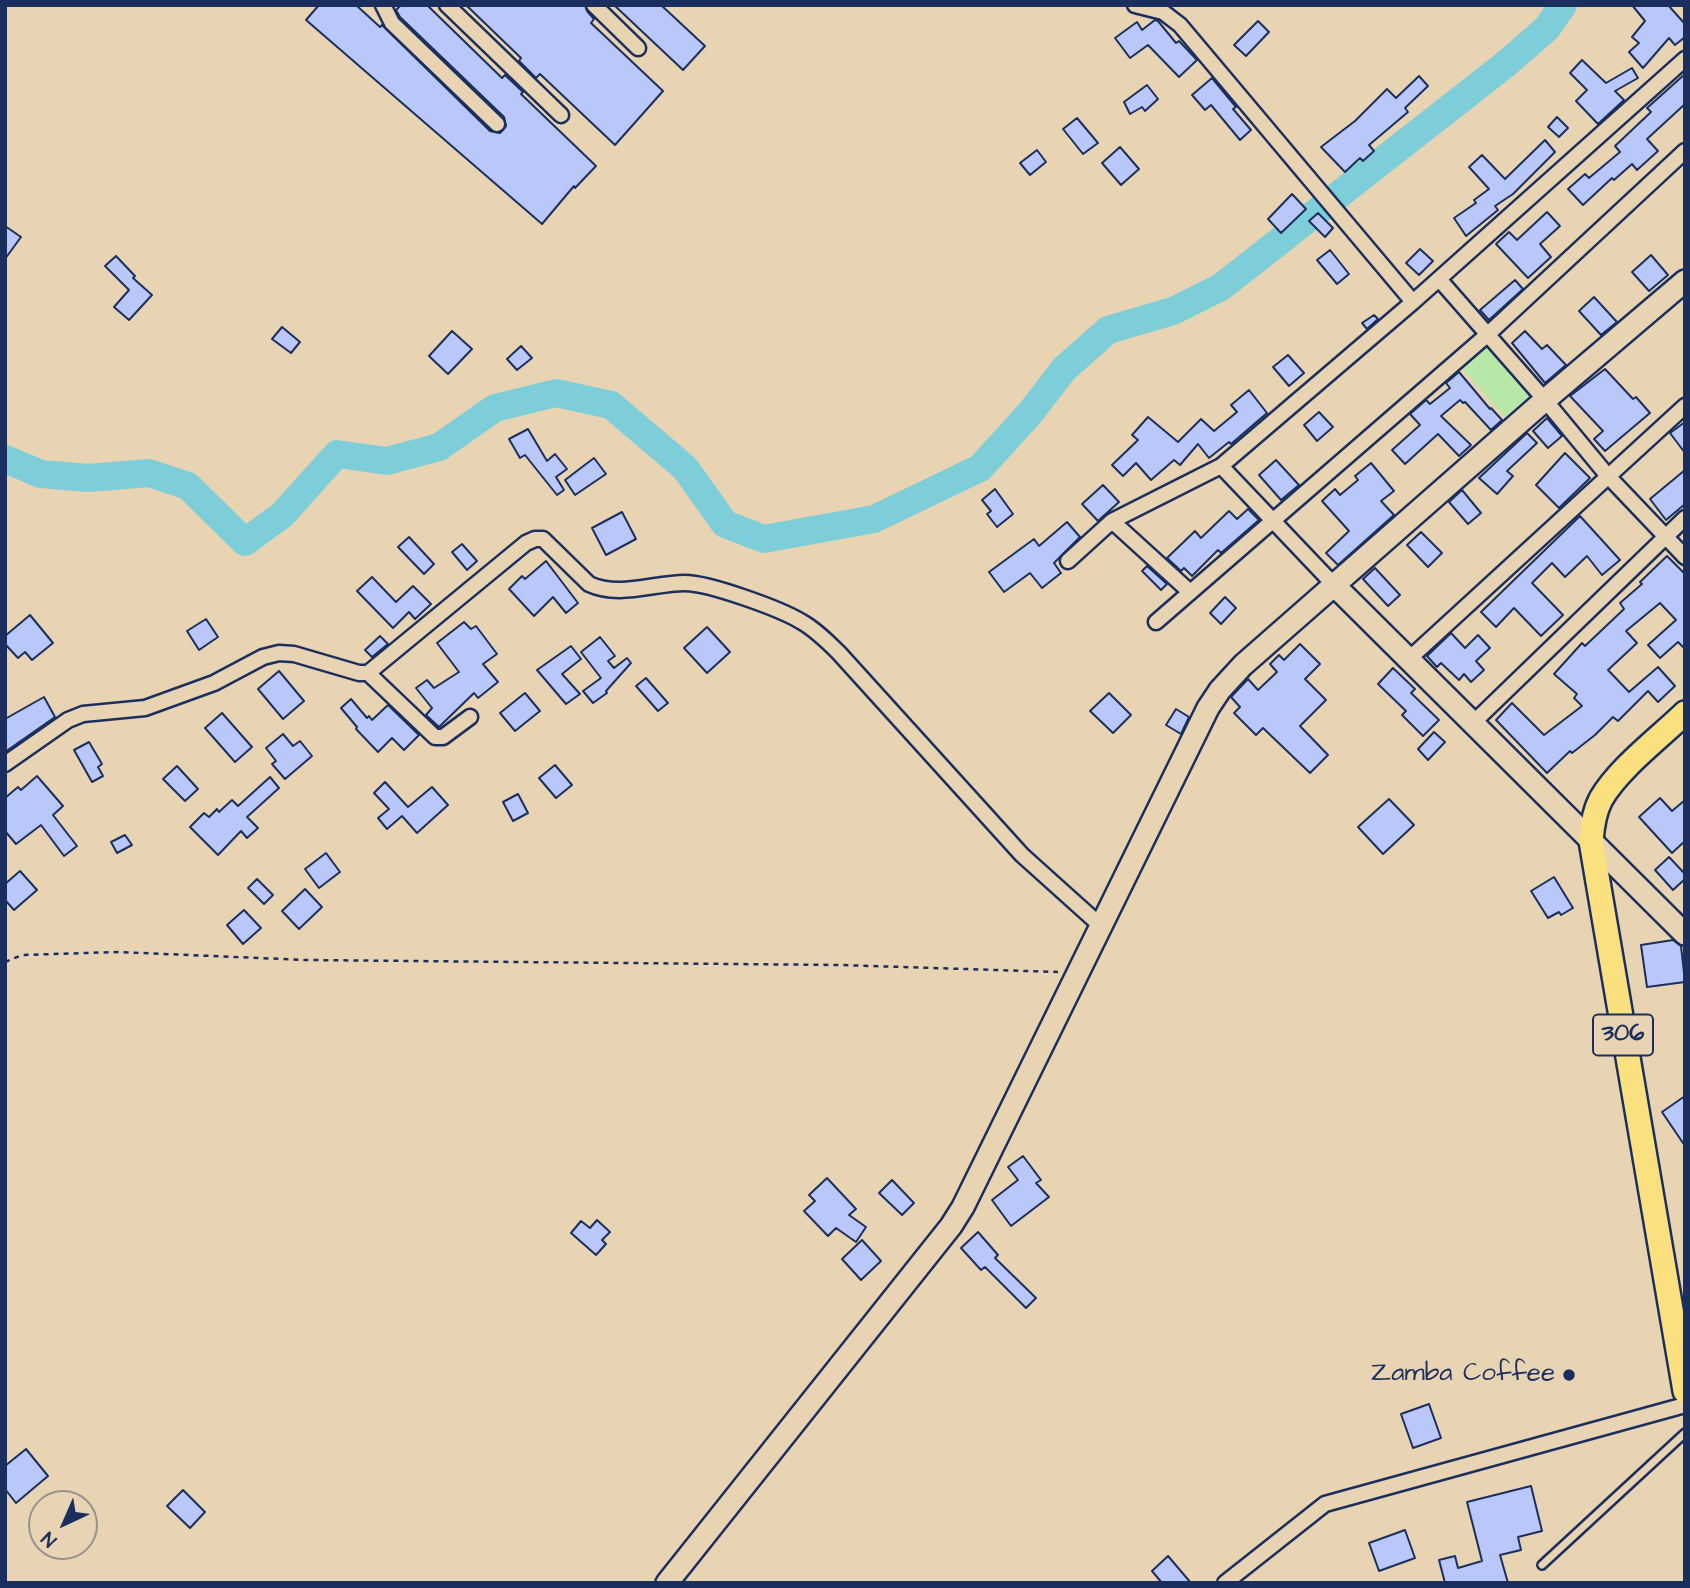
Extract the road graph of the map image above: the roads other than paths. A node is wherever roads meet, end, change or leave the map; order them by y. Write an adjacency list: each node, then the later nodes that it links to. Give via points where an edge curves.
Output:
1 (383, 5): 8 (street, via 391,23)
2 (447, 5): 7 (street)
3 (594, 5): 5 (street)
4 (1135, 5): 12 (street, via 1163,12 1180,25)
5 (638, 48)
6 (1685, 59): 10 (street)
7 (561, 115)
8 (497, 124)
9 (1685, 151): 13 (street)
10 (1439, 279): 12 (street); 13 (street)
11 (1685, 281): 14 (street)
12 (1413, 302): 16 (street)
13 (1487, 335): 14 (street); 20 (street)
14 (1545, 400): 17 (street); 24 (street)
15 (1685, 406): 17 (street)
16 (1221, 466): 19 (street); 20 (street)
17 (1607, 475): 21 (street); 27 (street)
18 (1685, 518): 21 (street)
19 (1112, 521): 23 (street); 25 (street)
20 (1273, 522): 24 (street); 25 (street)
21 (1665, 536): 22 (street); 31 (street)
22 (1685, 557)
23 (1068, 561)
24 (1335, 586): 27 (street); 34 (street, via 1220,690)
25 (1191, 592): 26 (street)
26 (1156, 622)
27 (1410, 658): 31 (street)
28 (368, 673): 30 (street, via 435,737 443,737); 32 (street, via 293,654 263,657 214,683 145,708 83,714 68,720); 34 (street, via 535,539 550,544 599,589 687,583 734,594 801,621 825,639 1021,855)
29 (1685, 713): 33 (main road, 306, via 1612,783 1592,823)
30 (470, 717)
31 (1474, 723): 33 (street)
32 (5, 764)
33 (1591, 841): 35 (street); 36 (main road, 306)
34 (1101, 926): 40 (street, via 951,1226)
35 (1685, 934)
36 (1685, 1391)
37 (1685, 1405): 41 (street, via 1325,1504)
38 (1685, 1433): 39 (lane)
39 (1542, 1565)
40 (667, 1583)
41 (1225, 1583)

